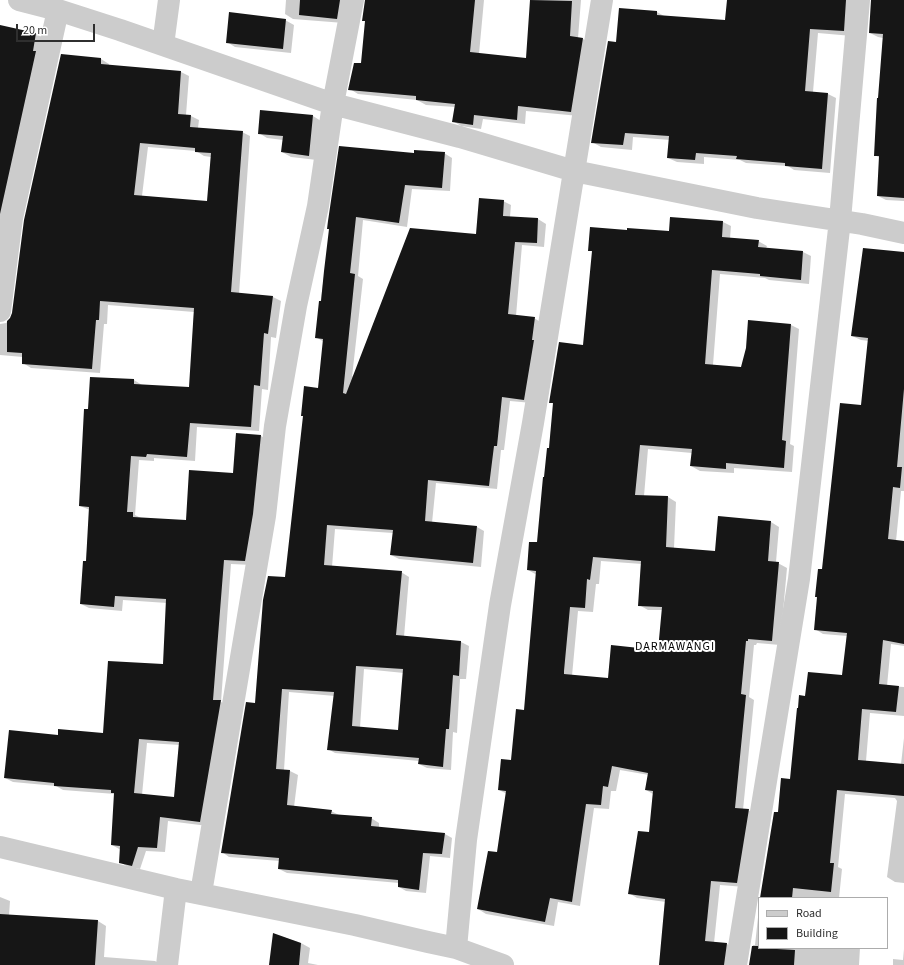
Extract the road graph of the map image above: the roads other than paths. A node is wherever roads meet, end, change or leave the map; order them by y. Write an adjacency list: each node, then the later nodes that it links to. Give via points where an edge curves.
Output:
1 (19, 0): 6 (street)
2 (169, 0): 7 (street)
3 (352, 0): 8 (street)
4 (602, 0): 9 (street)
5 (859, 0): 10 (street)
6 (58, 10): 7 (street); 12 (street, via 12,218)
7 (163, 45): 8 (street)
8 (333, 104): 9 (street, via 460,137); 15 (street, via 318,206 296,306 275,426 265,516)
9 (574, 171): 10 (street, via 757,208); 16 (street, via 500,605 466,840)
10 (840, 220): 11 (street); 19 (street, via 799,579)
11 (904, 233)
12 (0, 311)
13 (0, 847): 14 (street)
14 (176, 889): 15 (street); 17 (street)
15 (201, 893): 16 (street)
16 (456, 948): 18 (street)
17 (167, 965)
18 (503, 965)
19 (736, 965)

